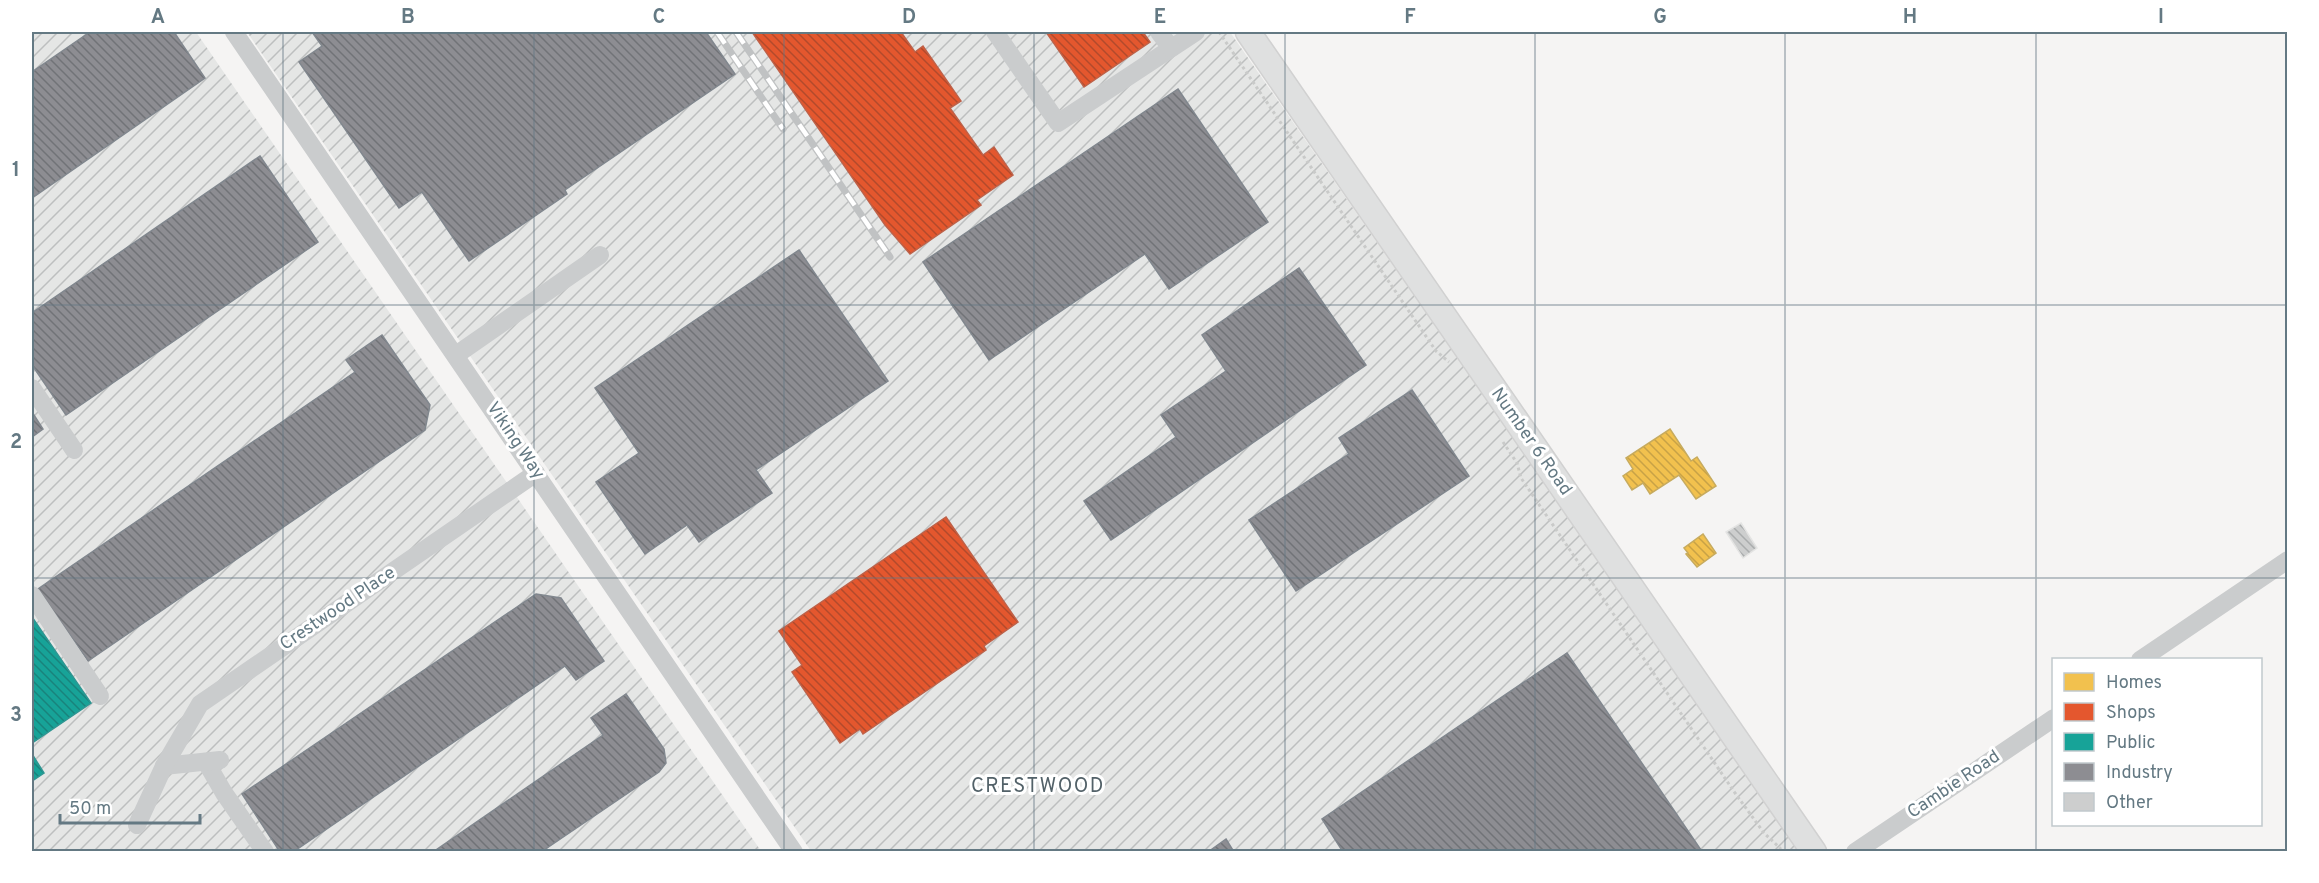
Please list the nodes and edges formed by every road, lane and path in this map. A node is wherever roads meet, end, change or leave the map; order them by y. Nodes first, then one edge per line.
1 (234, 32) edge
2 (995, 32) edge
3 (1160, 32) edge
4 (1196, 32) edge
5 (1219, 32) edge
6 (1248, 32) edge
7 (1171, 48) junction
8 (600, 255) dead end
9 (456, 355) junction
10 (1455, 371) dead end
11 (32, 387) edge
12 (1498, 435) dead end
13 (74, 450) dead end
14 (536, 473) junction
15 (2288, 560) edge
16 (32, 595) edge
17 (2143, 658) edge
18 (100, 696) dead end
19 (2052, 719) edge
20 (164, 766) junction
21 (136, 825) dead end
22 (265, 852) edge
23 (794, 852) edge
24 (1781, 852) edge
25 (1814, 852) edge
26 (1855, 852) edge

1 - 9 street, Viking Way
2 - 7 street
3 - 7 street
4 - 7 street
5 - 10 path
6 - 25 main road, Number 6 Road
8 - 9 street
9 - 14 street, Viking Way
11 - 13 street
12 - 24 path
14 - 20 street, Crestwood Place
14 - 23 street, Viking Way
15 - 17 street
16 - 18 street
19 - 26 street, Cambie Road
20 - 21 street, Crestwood Place
20 - 22 street

